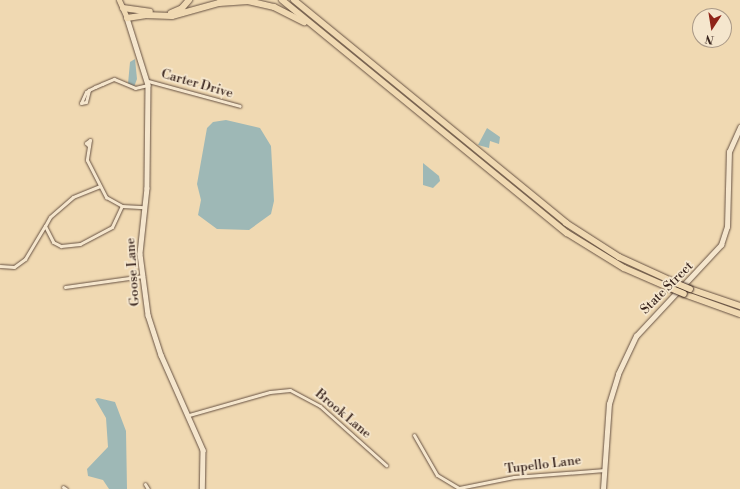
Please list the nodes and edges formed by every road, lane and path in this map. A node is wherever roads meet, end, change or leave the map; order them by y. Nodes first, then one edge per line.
1 (119, 0) edge
2 (189, 0) edge
3 (282, 0) edge
4 (294, 0) edge
5 (123, 8) junction
6 (127, 18) junction
7 (340, 47) junction
8 (148, 83) junction
9 (90, 90) dead end
10 (240, 106) dead end
11 (740, 127) edge
12 (89, 146) dead end
13 (100, 186) junction
14 (122, 206) junction
15 (144, 207) junction
16 (45, 226) junction
17 (0, 266) edge
18 (143, 276) junction
19 (65, 286) dead end
20 (740, 306) edge
21 (740, 314) edge
22 (189, 415) junction
23 (414, 435) dead end
24 (386, 465) dead end
25 (606, 470) junction
26 (144, 484) dead end
27 (148, 489) edge
28 (202, 489) edge
29 (603, 489) edge

1 - 5 main road, Goose Lane
2 - 5 highway
3 - 7 highway
4 - 20 highway, bridge
5 - 6 main road, Goose Lane
6 - 7 highway
6 - 8 street, Goose Lane
7 - 21 highway, bridge
8 - 9 street, Carter Drive
8 - 10 street, Carter Drive
8 - 15 street, Goose Lane
11 - 25 street, State Street
12 - 13 street
13 - 14 street
13 - 16 street
14 - 15 street
14 - 16 street
15 - 18 street, Goose Lane
16 - 17 street
18 - 19 street
18 - 22 street, Goose Lane
22 - 24 street, Brook Lane
22 - 28 street, Goose Lane
23 - 25 street, Tupello Lane
25 - 29 street, State Street
26 - 27 street

